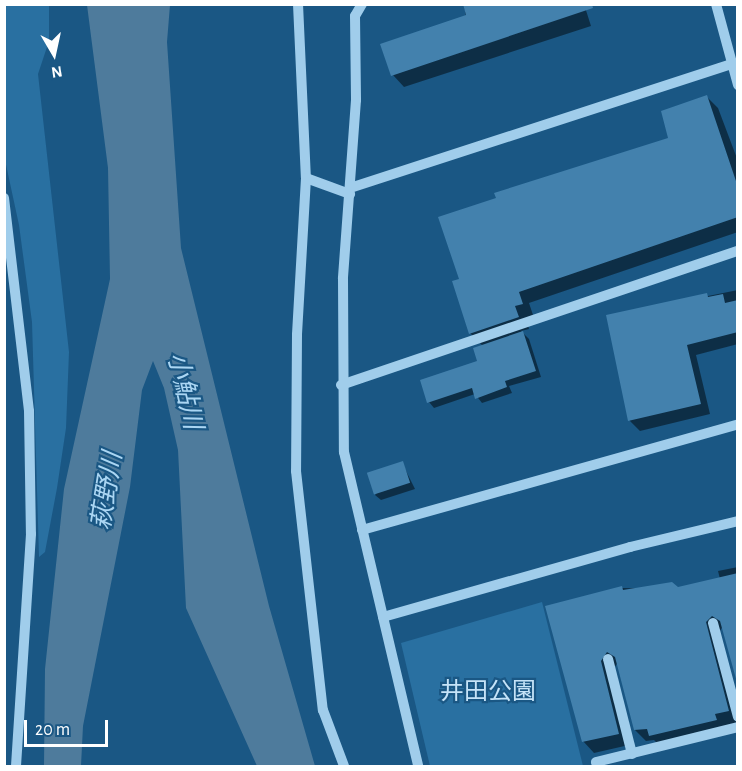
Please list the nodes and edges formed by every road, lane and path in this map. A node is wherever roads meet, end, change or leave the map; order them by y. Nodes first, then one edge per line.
1 (298, 4) edge
2 (362, 4) edge
3 (716, 4) edge
4 (732, 64) junction
5 (738, 85) edge
6 (306, 178) junction
7 (350, 191) junction
8 (4, 198) edge
9 (738, 251) edge
10 (341, 385) junction
11 (738, 424) edge
12 (738, 521) edge
13 (362, 530) junction
14 (383, 617) junction
15 (713, 623) dead end
16 (608, 659) dead end
17 (738, 717) edge
18 (738, 727) edge
19 (632, 754) junction
20 (16, 766) edge
21 (344, 766) edge
22 (418, 766) edge
23 (598, 766) edge

1 - 6 street
2 - 7 street
3 - 4 street
4 - 5 street
4 - 7 street
6 - 7 street
6 - 21 street
7 - 10 street
8 - 20 street
9 - 10 street
10 - 13 street
11 - 13 street
12 - 14 street
13 - 14 street
14 - 22 street
15 - 17 street
16 - 19 street
18 - 19 street
19 - 23 street

